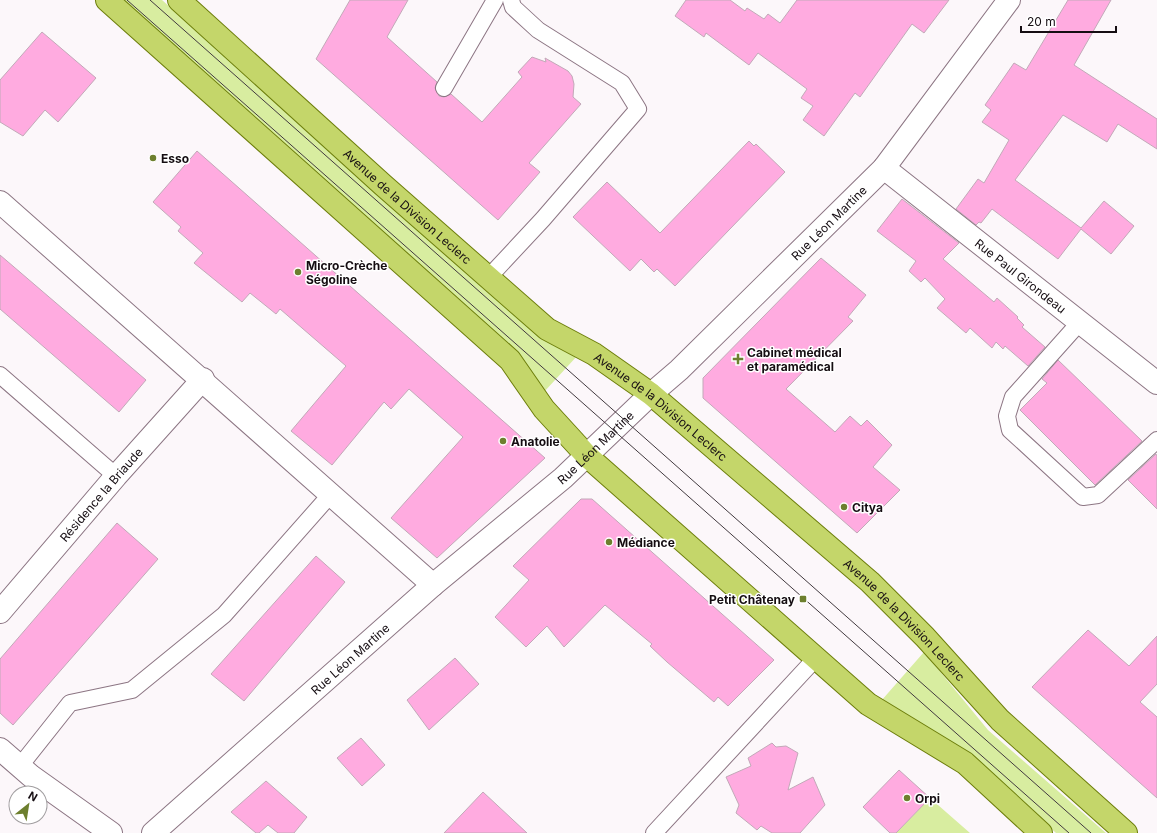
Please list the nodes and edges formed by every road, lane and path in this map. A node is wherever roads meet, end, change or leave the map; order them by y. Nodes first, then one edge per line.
1 (107, 0) edge
2 (179, 0) edge
3 (495, 0) edge
4 (511, 0) edge
5 (1009, 0) edge
6 (444, 88) dead end
7 (884, 168) junction
8 (0, 202) edge
9 (488, 278) junction
10 (1080, 322) junction
11 (0, 375) edge
12 (203, 380) junction
13 (1157, 383) edge
14 (651, 394) junction
15 (1157, 440) edge
16 (587, 456) junction
17 (116, 476) junction
18 (331, 494) junction
19 (433, 585) junction
20 (0, 612) edge
21 (816, 658) junction
22 (0, 749) edge
23 (20, 766) junction
24 (1036, 831) edge
25 (111, 833) edge
26 (153, 833) edge
27 (654, 833) edge
28 (1126, 833) edge

1 - 16 main road
2 - 9 main road, Avenue de la Division Leclerc
3 - 6 lane
4 - 9 lane
5 - 7 street, Rue Léon Martine
7 - 10 street, Rue Paul Girondeau
7 - 14 street, Rue Léon Martine
8 - 12 street
9 - 14 main road, Avenue de la Division Leclerc
10 - 13 street, Rue Paul Girondeau
10 - 15 lane
11 - 17 lane
12 - 17 street, Résidence la Briaude
12 - 18 street
14 - 16 street, Rue Léon Martine
14 - 28 main road, Avenue de la Division Leclerc
16 - 19 street, Rue Léon Martine
16 - 21 main road
17 - 20 street, Résidence la Briaude
18 - 19 street
18 - 23 lane
19 - 26 street, Rue Léon Martine
21 - 24 main road
21 - 27 lane
22 - 23 street
23 - 25 street

